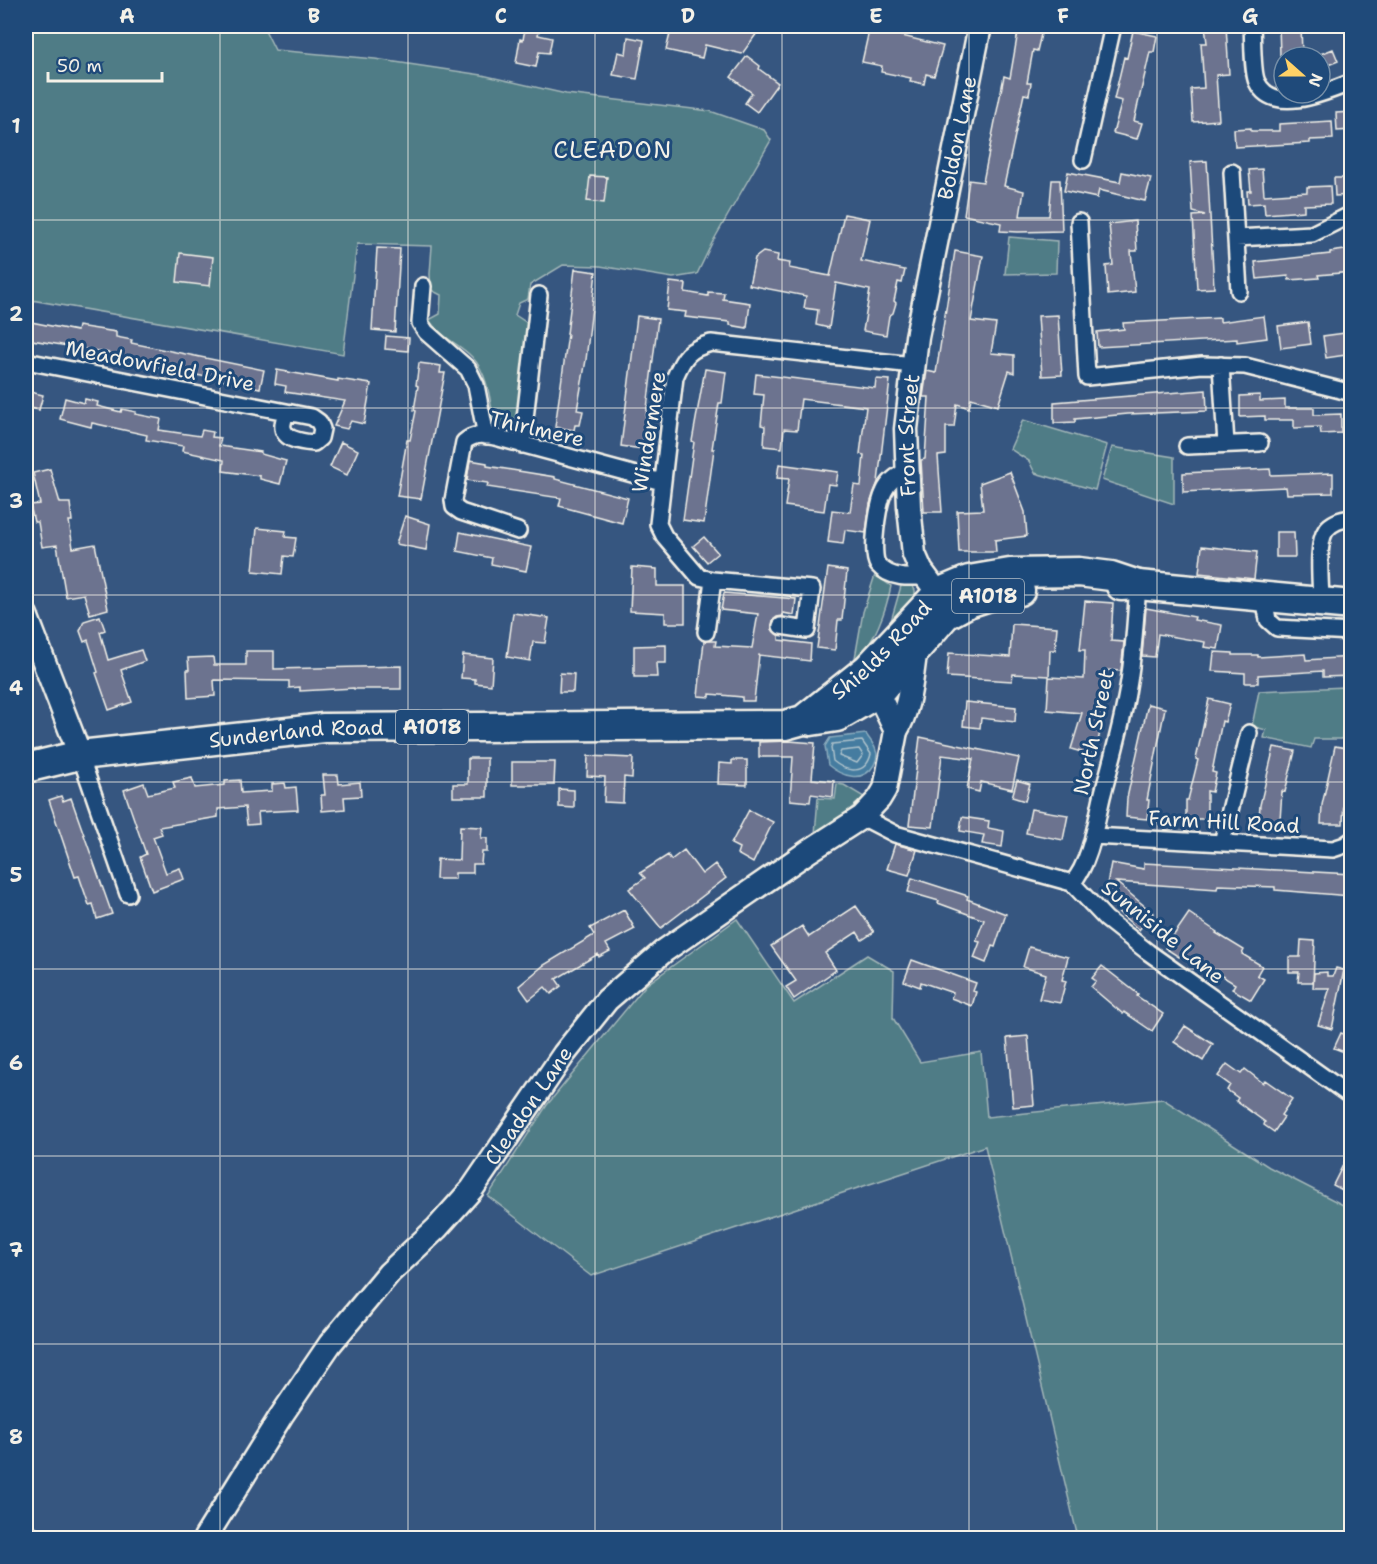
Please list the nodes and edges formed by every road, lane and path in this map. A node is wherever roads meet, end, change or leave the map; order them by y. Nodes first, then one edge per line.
1 (980, 26) edge
2 (1113, 26) edge
3 (1252, 26) edge
4 (1352, 82) edge
5 (1083, 160) dead end
6 (1233, 172) dead end
7 (1352, 214) edge
8 (1079, 222) dead end
9 (1236, 238) junction
10 (933, 250) joint
11 (1239, 291) dead end
12 (426, 296) dead end
13 (533, 304) dead end
14 (26, 362) edge
15 (1221, 365) junction
16 (913, 366) junction
17 (1352, 393) edge
18 (286, 412) dead end
19 (486, 436) junction
20 (1260, 443) dead end
21 (1226, 444) junction
22 (522, 445) junction
23 (1187, 446) dead end
24 (908, 471) junction
25 (662, 482) junction
26 (1352, 518) edge
27 (518, 531) dead end
28 (713, 580) junction
29 (1138, 585) junction
30 (936, 595) junction
31 (1263, 597) junction
32 (1321, 602) junction
33 (1352, 605) edge
34 (26, 620) edge
35 (781, 626) dead end
36 (705, 632) dead end
37 (1352, 632) edge
38 (916, 649) junction
39 (872, 681) junction
40 (794, 723) joint
41 (896, 731) junction
42 (1249, 733) dead end
43 (80, 755) junction
44 (26, 768) edge
45 (862, 817) junction
46 (1093, 836) junction
47 (1352, 840) edge
48 (1222, 843) junction
49 (1072, 883) junction
50 (128, 894) dead end
51 (1352, 1097) edge
52 (206, 1539) edge

1 - 10 street, Boldon Lane
2 - 5 street
3 - 4 street
6 - 9 street
7 - 9 street
8 - 15 street
9 - 11 street
10 - 16 street, Front Street
12 - 19 street
13 - 22 street
14 - 18 street, Meadowfield Drive
15 - 17 street
15 - 21 street
16 - 24 street, Front Street
16 - 25 street, Windermere
19 - 22 street, Thirlmere
19 - 27 street, Thirlmere
20 - 21 street
21 - 23 street
22 - 25 street, Thirlmere
24 - 30 street, Front Street
24 - 30 street
25 - 28 street, Windermere
26 - 32 street
28 - 35 street
28 - 36 street
29 - 30 highway, Shields Road / A1018
29 - 31 highway, Shields Road / A1018
29 - 46 street, North Street
30 - 38 highway, Shields Road / A1018
30 - 39 highway, Shields Road / A1018
31 - 32 highway, Shields Road / A1018
31 - 37 street
32 - 33 highway, Shields Road / A1018
34 - 43 street
38 - 39 highway, Shields Road / A1018
38 - 41 street, Cleadon Lane
39 - 40 highway, Shields Road / A1018
39 - 41 street
40 - 43 highway, Sunderland Road / A1018
41 - 45 street, Cleadon Lane
42 - 48 street
43 - 44 highway, Sunderland Road / A1018
43 - 50 street
45 - 49 street, Sunniside Lane
45 - 52 street, Cleadon Lane
46 - 48 street, Farm Hill Road
46 - 49 street, North Street
47 - 48 street, Farm Hill Road
49 - 51 street, Sunniside Lane

